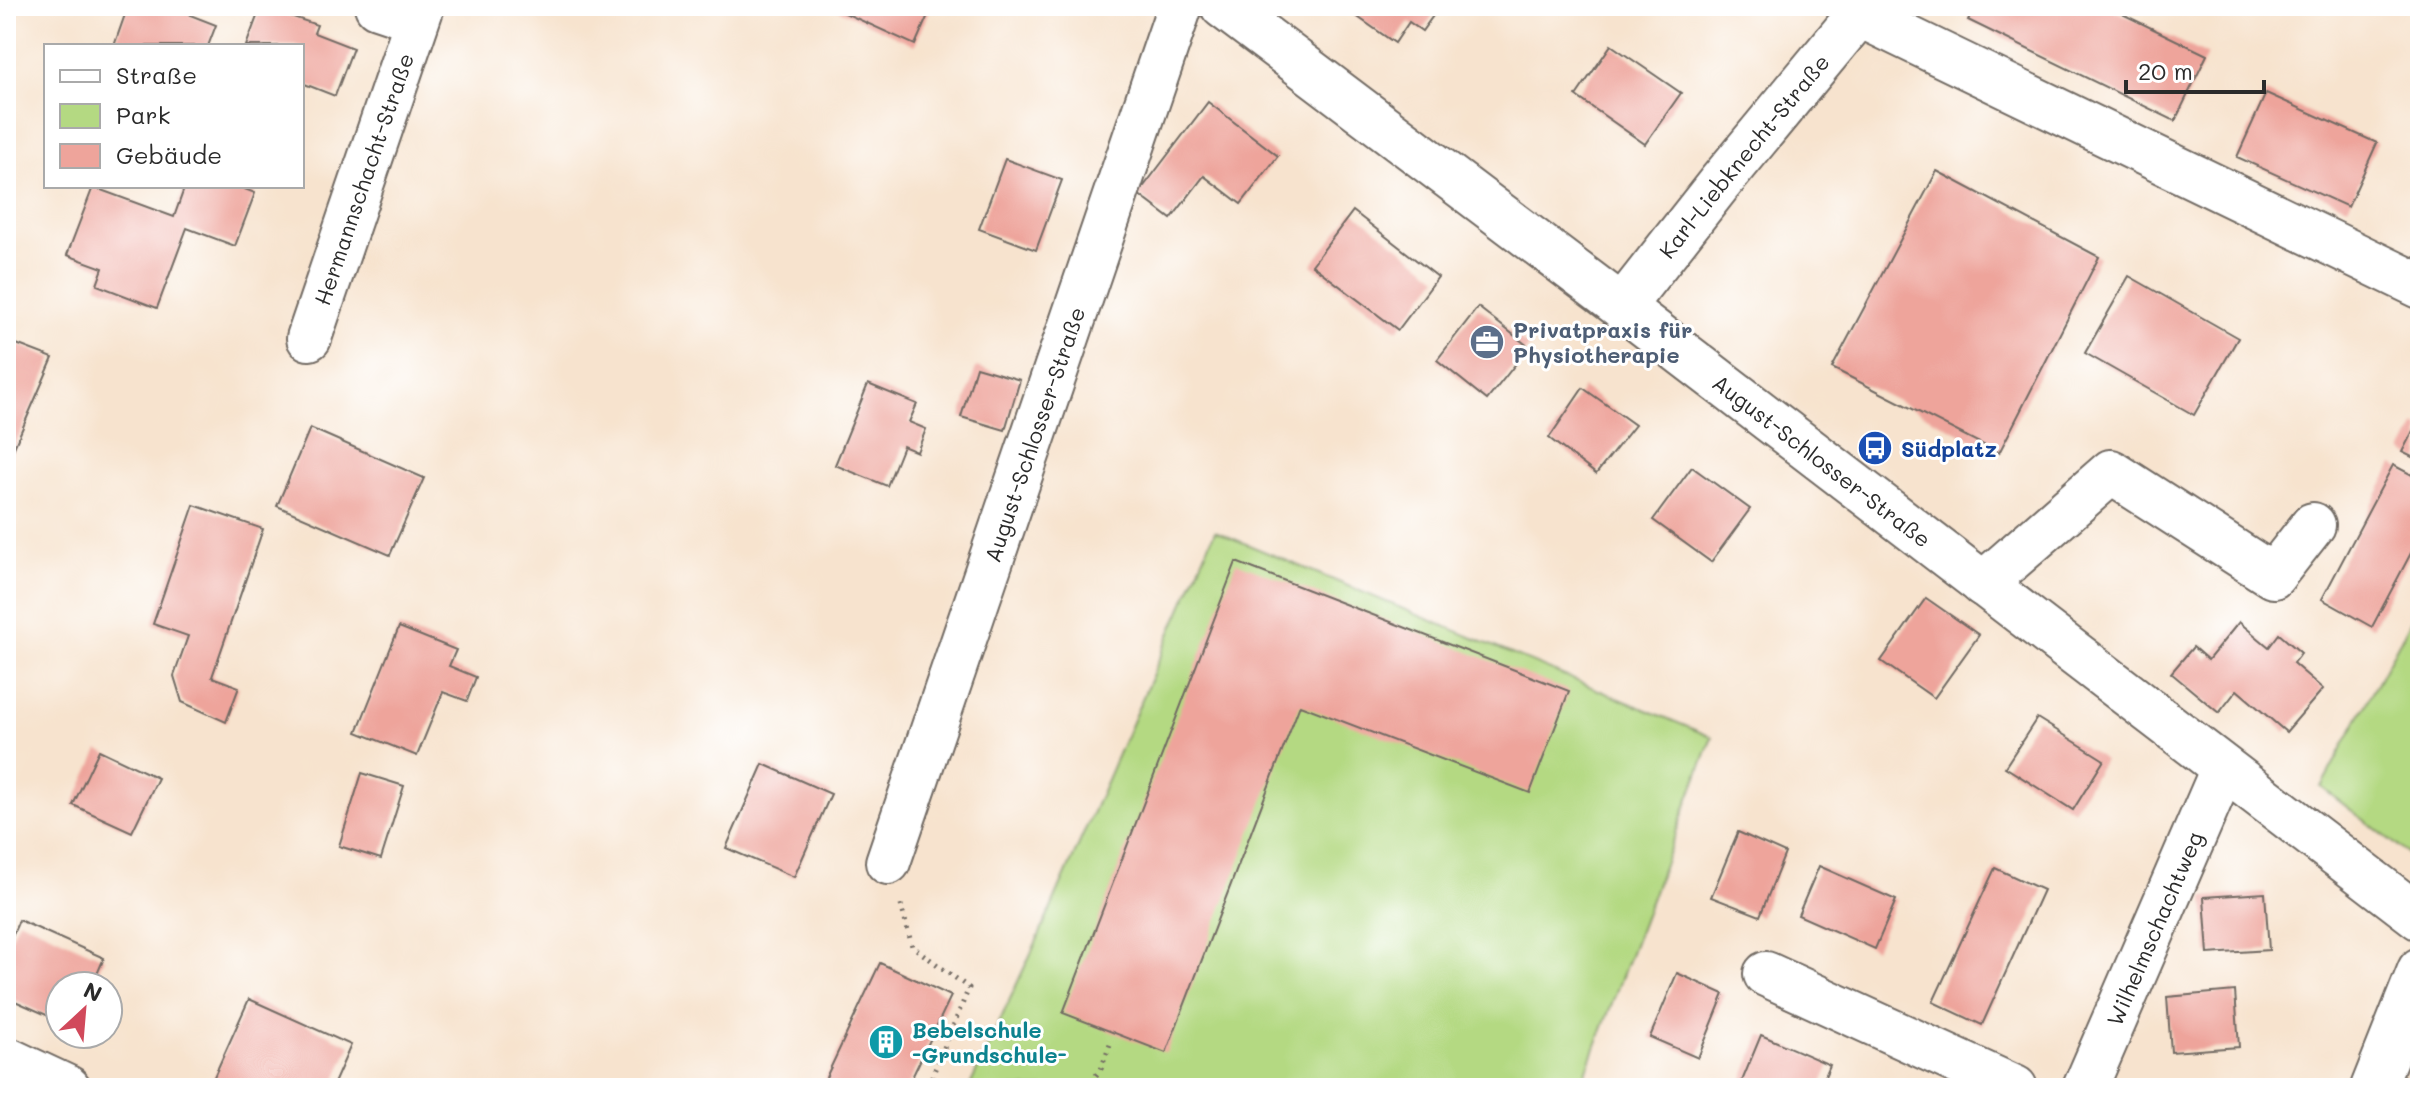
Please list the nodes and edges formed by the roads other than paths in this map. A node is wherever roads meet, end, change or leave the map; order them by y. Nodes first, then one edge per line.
1 (1180, 6) edge
2 (1223, 6) edge
3 (405, 10) edge
4 (1863, 10) edge
5 (2420, 286) edge
6 (1622, 307) junction
7 (309, 338) dead end
8 (2313, 525) dead end
9 (1983, 584) junction
10 (2223, 769) junction
11 (888, 862) road end
12 (2420, 918) edge
13 (2420, 970) edge
14 (1766, 974) dead end
15 (6, 1059) edge
16 (68, 1088) edge
17 (2015, 1088) edge
18 (2085, 1088) edge
19 (2373, 1088) edge

1 - 11 street, August-Schlosser-Straße
2 - 6 street, August-Schlosser-Straße
3 - 7 street, Hermannschacht-Straße
4 - 5 street
4 - 6 street, Karl-Liebknecht-Straße
6 - 9 street, August-Schlosser-Straße
8 - 9 street
9 - 10 street, August-Schlosser-Straße
10 - 12 street, August-Schlosser-Straße
10 - 18 street, Wilhelmschachtweg
13 - 19 street
14 - 17 street
15 - 16 street

